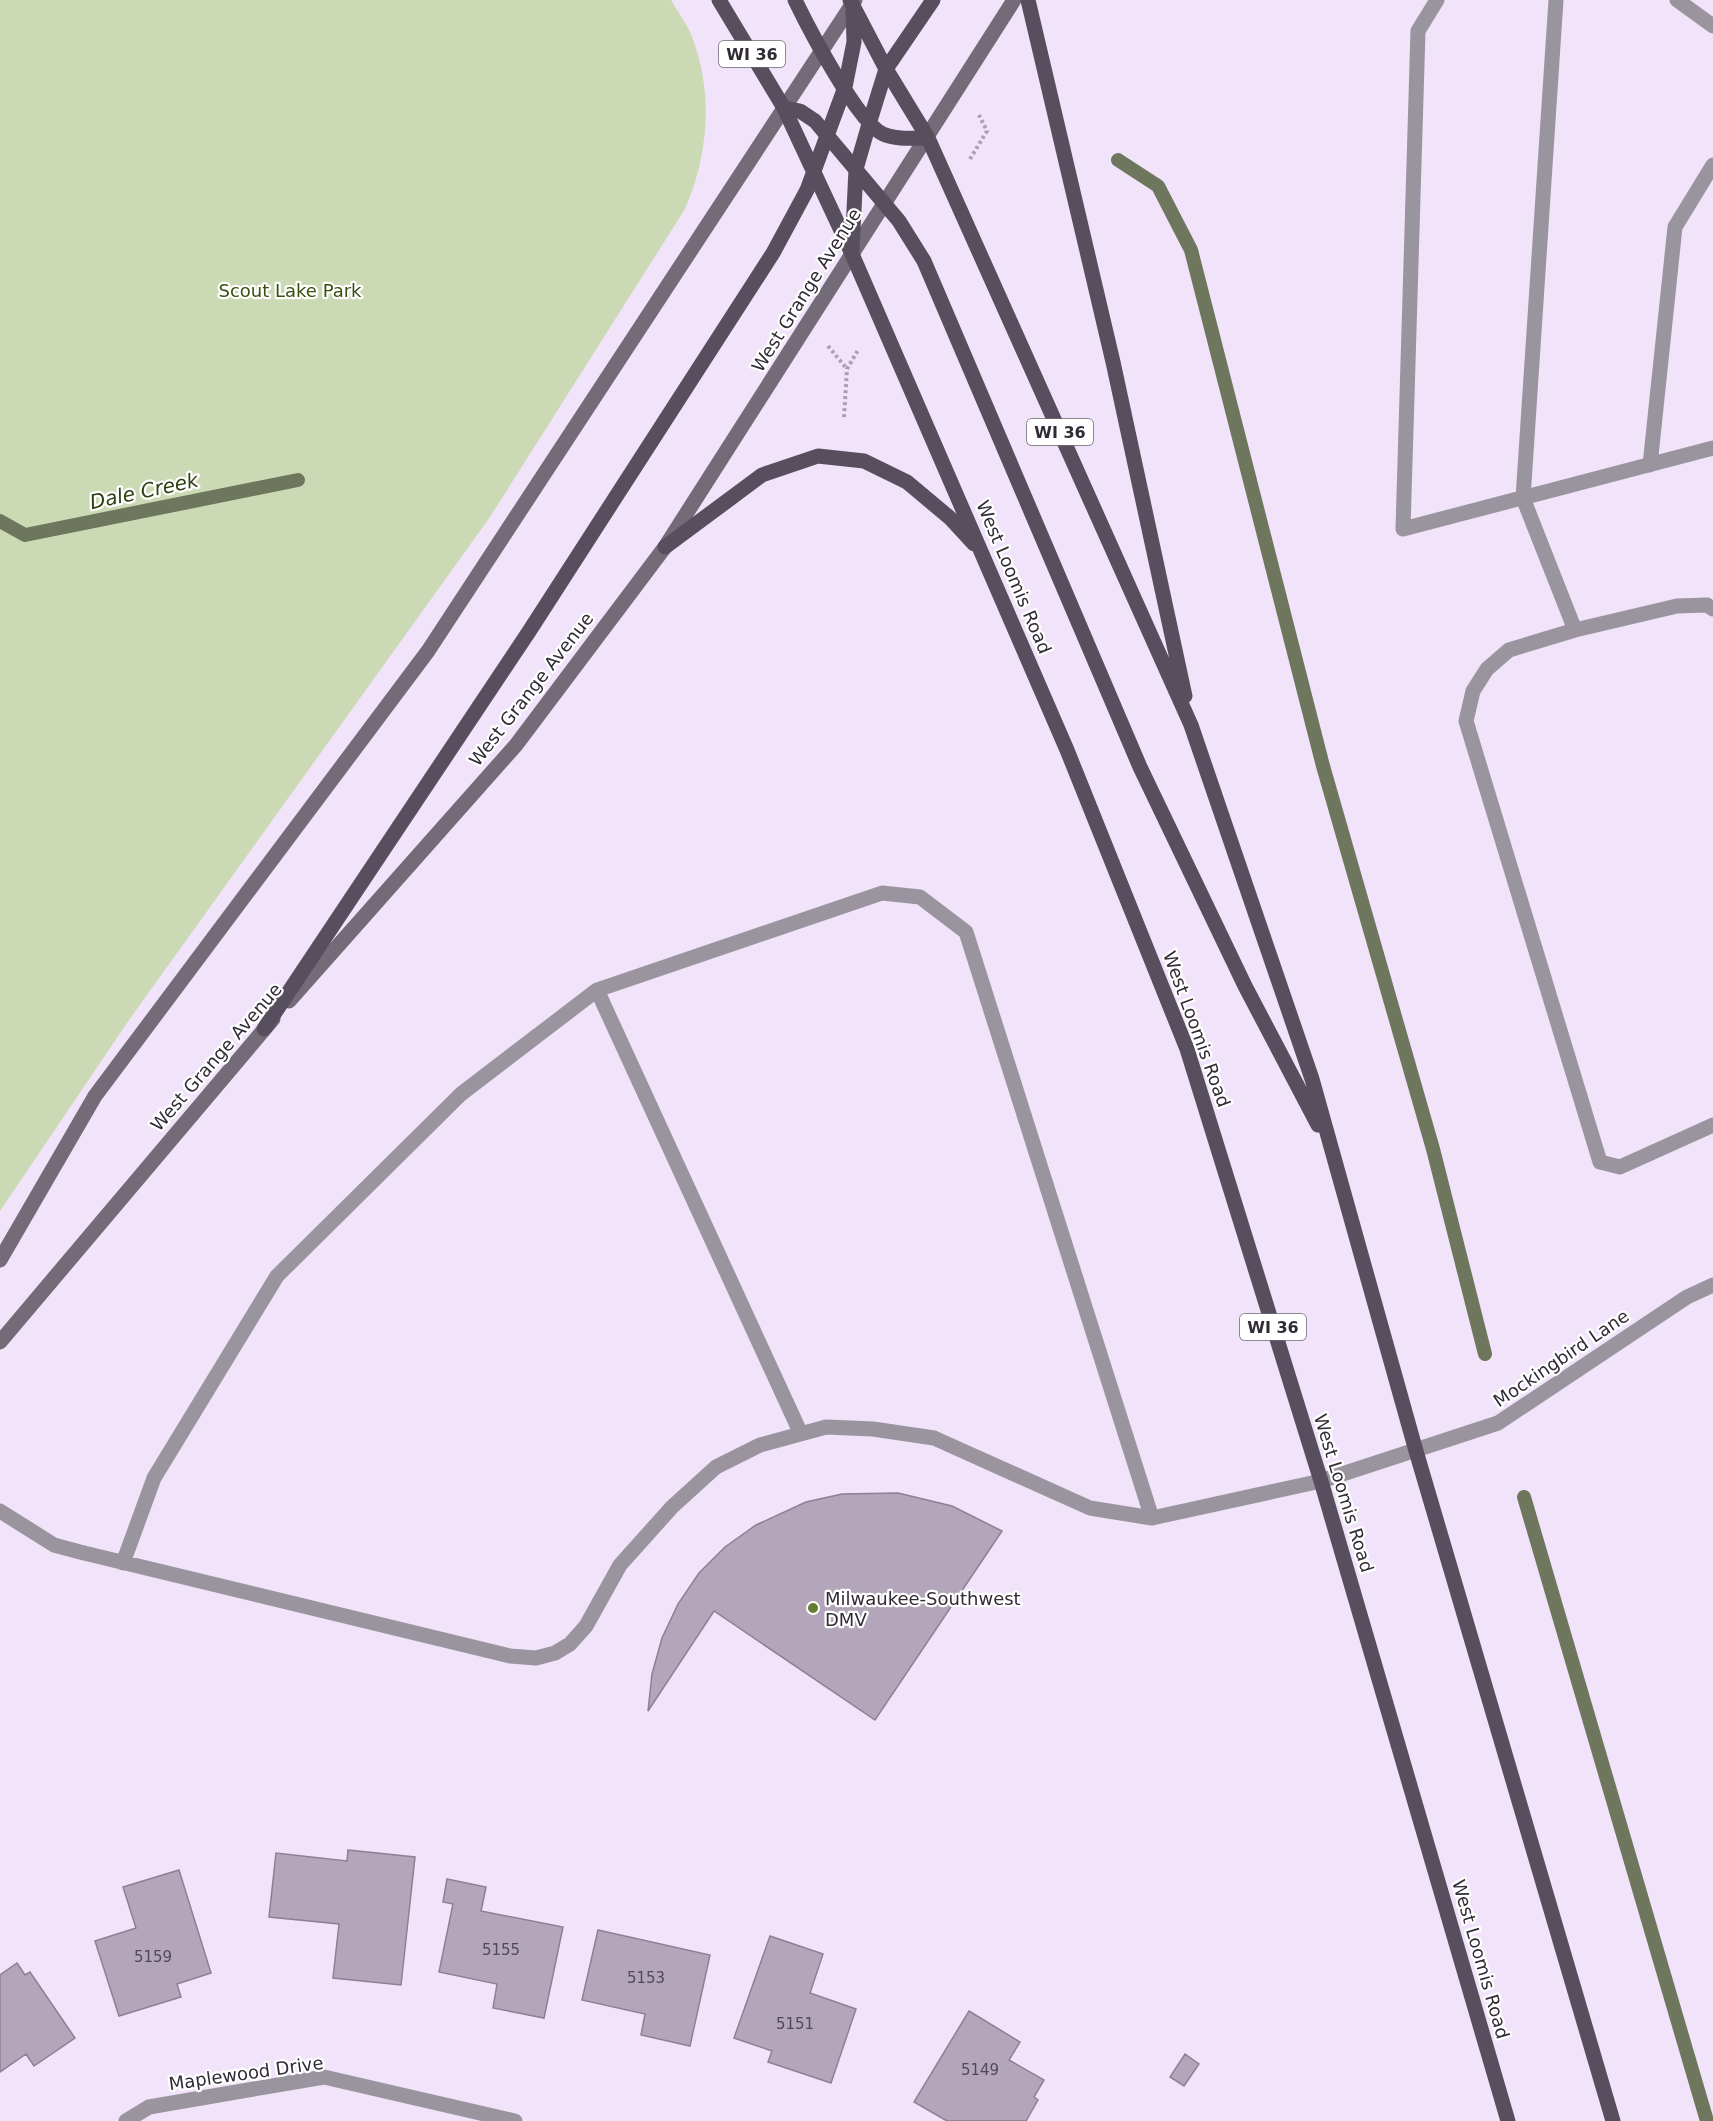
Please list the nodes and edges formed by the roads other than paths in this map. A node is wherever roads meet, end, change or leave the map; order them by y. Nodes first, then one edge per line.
1 (719, 0) edge
2 (795, 0) edge
3 (933, 0) edge
4 (1014, 0) edge
5 (1028, 0) edge
6 (1437, 0) edge
7 (1556, 0) edge
8 (1677, 0) edge
9 (853, 1) edge
10 (1713, 26) edge
11 (821, 52) junction
12 (886, 69) junction
13 (845, 87) junction
14 (784, 108) junction
15 (869, 124) junction
16 (826, 134) junction
17 (928, 138) junction
18 (1713, 165) edge
19 (856, 169) junction
20 (813, 170) junction
21 (884, 202) junction
22 (852, 254) junction
23 (1713, 448) edge
24 (1650, 465) junction
25 (1524, 498) junction
26 (664, 547) junction
27 (982, 553) junction
28 (1713, 609) edge
29 (1575, 630) junction
30 (1191, 725) junction
31 (597, 990) junction
32 (264, 1029) junction
33 (1713, 1125) edge
34 (1332, 1151) junction
35 (0, 1260) edge
36 (1713, 1285) edge
37 (0, 1341) edge
38 (801, 1434) junction
39 (1416, 1451) junction
40 (1321, 1481) junction
41 (0, 1511) edge
42 (1152, 1518) junction
43 (123, 1563) junction
44 (126, 2121) edge
45 (515, 2121) edge
46 (1508, 2121) edge
47 (1613, 2121) edge

1 - 14 main road, West Loomis Road / WI 36
2 - 11 main road
3 - 12 main road
4 - 17 street, West Grange Avenue
5 - 30 main road
6 - 25 street
7 - 25 street
8 - 10 street
9 - 11 street
9 - 12 main road, WI 36
9 - 13 main road
11 - 13 main road
11 - 14 street
12 - 15 main road
12 - 17 main road, WI 36
13 - 15 main road
13 - 16 main road
14 - 16 main road
14 - 20 main road, West Loomis Road / WI 36
14 - 35 street
15 - 17 main road
15 - 19 main road
16 - 19 main road
16 - 20 main road
17 - 21 street, West Grange Avenue
17 - 30 main road, WI 36
18 - 24 street
19 - 21 main road
19 - 22 main road
20 - 22 main road, West Loomis Road / WI 36
20 - 32 main road
21 - 22 street, West Grange Avenue
21 - 34 main road
22 - 26 street, West Grange Avenue
22 - 27 main road, West Loomis Road / WI 36
23 - 24 street
24 - 25 street
25 - 29 street
26 - 27 main road
26 - 32 street, West Grange Avenue
27 - 40 main road, West Loomis Road / WI 36
28 - 29 street
29 - 33 street
30 - 34 main road, WI 36
31 - 38 street
31 - 42 street
31 - 43 street
32 - 37 street, West Grange Avenue
34 - 39 main road, WI 36
36 - 39 street, Mockingbird Lane
38 - 42 street
38 - 43 street
39 - 40 street, Mockingbird Lane
39 - 47 main road, WI 36
40 - 42 street, Mockingbird Lane
40 - 46 main road, West Loomis Road / WI 36
41 - 43 street
44 - 45 street, Maplewood Drive

